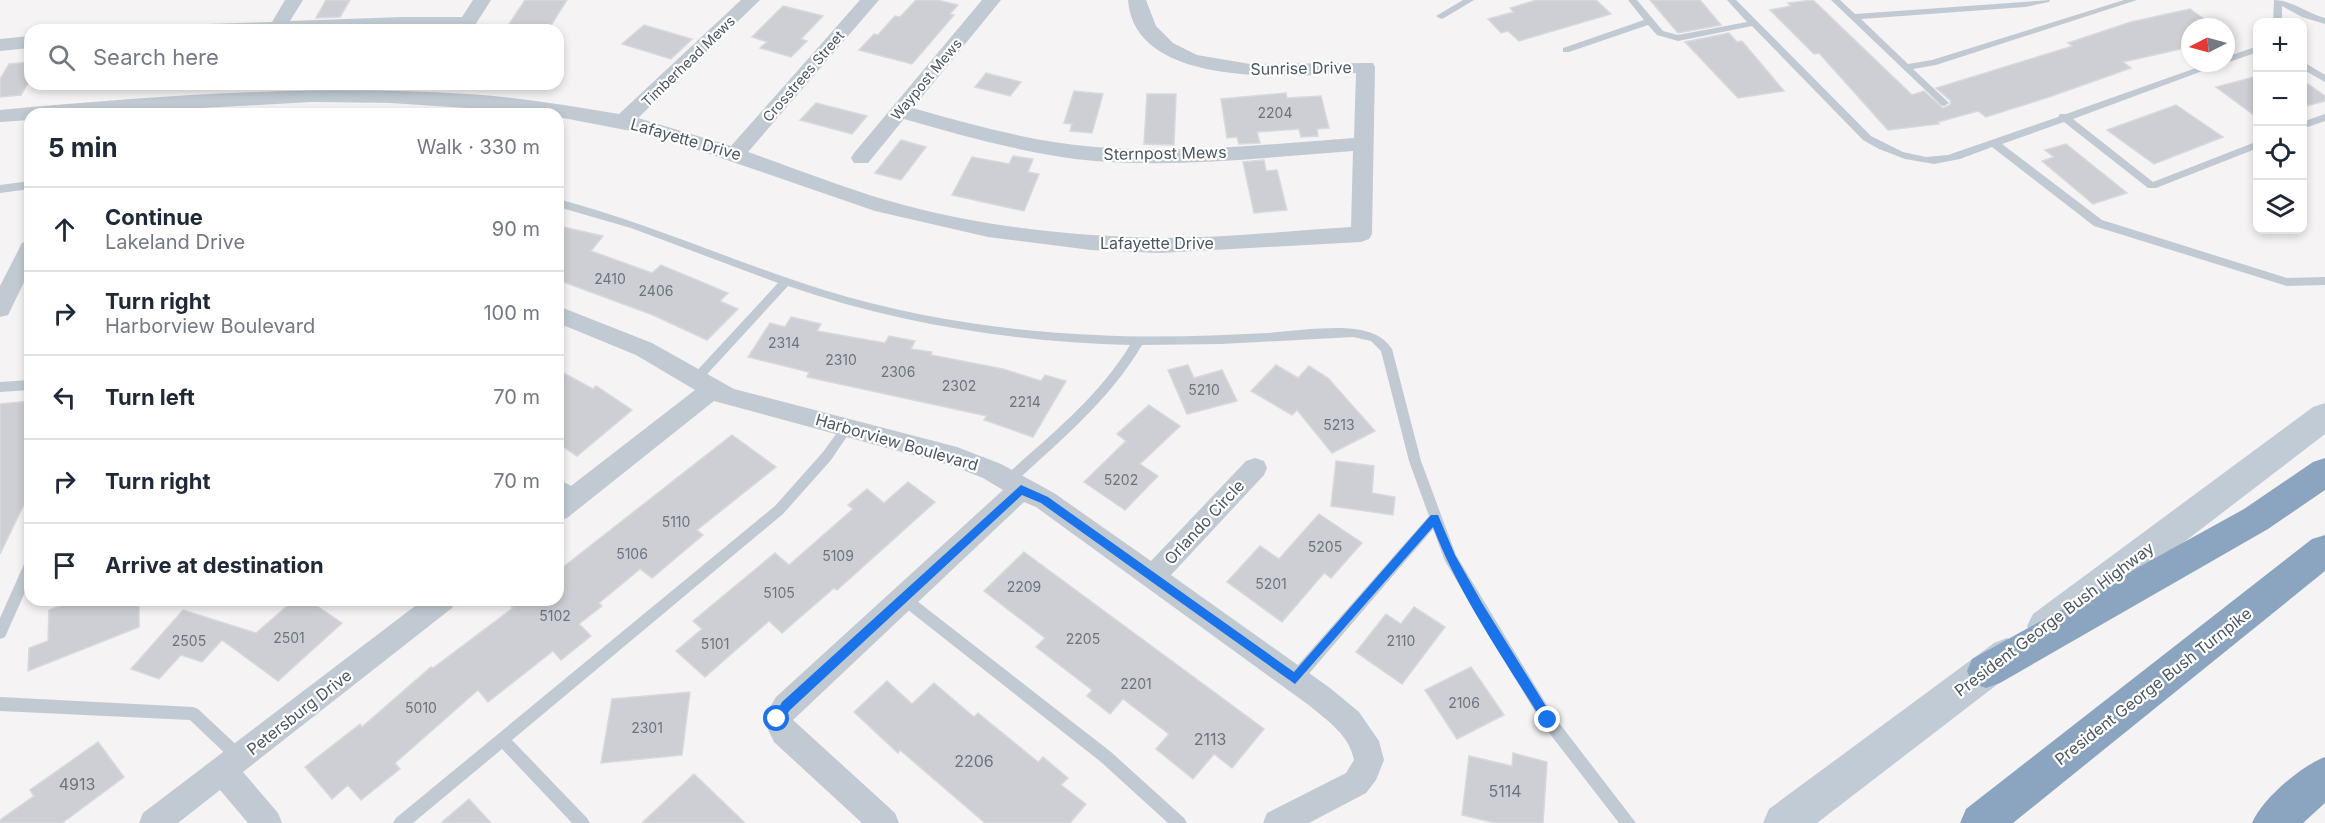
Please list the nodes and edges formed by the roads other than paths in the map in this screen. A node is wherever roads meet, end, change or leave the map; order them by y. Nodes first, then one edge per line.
1 (294, 0) edge
2 (482, 0) edge
3 (751, 0) edge
4 (870, 0) edge
5 (992, 0) edge
6 (1137, 0) edge
7 (1470, 0) edge
8 (1632, 0) edge
9 (1731, 0) edge
10 (1835, 0) edge
11 (2046, 0) edge
12 (2133, 0) edge
13 (2278, 0) edge
14 (1441, 16) dead end
15 (1852, 17) junction
16 (2277, 18) edge
17 (1650, 21) junction
18 (2325, 21) edge
19 (1754, 23) junction
20 (279, 24) edge
21 (466, 24) edge
22 (2307, 24) edge
23 (24, 43) edge
24 (0, 45) edge
25 (1566, 50) dead end
26 (2253, 51) edge
27 (2235, 57) edge
28 (1905, 67) junction
29 (2307, 67) edge
30 (2193, 72) edge
31 (2325, 79) edge
32 (424, 91) edge
33 (238, 92) edge
34 (1944, 103) dead end
35 (123, 108) edge
36 (528, 108) edge
37 (899, 111) junction
38 (564, 113) edge
39 (24, 115) edge
40 (0, 116) edge
41 (2063, 116) junction
42 (2325, 117) edge
43 (624, 122) junction
44 (2307, 124) edge
45 (1994, 143) junction
46 (1364, 144) junction
47 (2253, 146) edge
48 (736, 153) junction
49 (861, 158) dead end
50 (24, 186) edge
51 (0, 189) edge
52 (564, 205) edge
53 (1361, 234) joint
54 (24, 262) edge
55 (2325, 280) edge
56 (785, 282) junction
57 (9, 296) edge
58 (564, 316) edge
59 (1139, 341) junction
60 (24, 385) edge
61 (703, 385) junction
62 (0, 387) edge
63 (2325, 416) edge
64 (848, 426) junction
65 (1255, 468) dead end
66 (2325, 472) edge
67 (1015, 485) junction
68 (568, 489) edge
69 (1434, 518) junction
70 (2325, 550) edge
71 (1153, 577) junction
72 (24, 579) edge
73 (903, 598) junction
74 (427, 606) edge
75 (0, 633) edge
76 (1986, 671) junction
77 (1295, 679) junction
78 (0, 704) edge
79 (503, 740) junction
80 (232, 765) junction
81 (2325, 776) edge
82 (154, 823) edge
83 (267, 823) edge
84 (401, 823) edge
85 (582, 823) edge
86 (884, 823) edge
87 (1179, 823) edge
88 (1278, 823) edge
89 (1628, 823) edge
90 (1784, 823) edge
91 (1981, 823) edge
92 (2273, 823) edge

1 - 20 street
2 - 21 street
3 - 43 street, Timberhead Mews
4 - 48 street, Crosstrees Street
5 - 37 street, Waypost Mews
6 - 46 street, Sunrise Drive
7 - 14 lane
8 - 17 lane
9 - 19 lane
10 - 15 lane
11 - 15 lane
12 - 28 lane
13 - 16 lane
13 - 18 lane
15 - 28 lane
17 - 19 lane
17 - 25 lane
18 - 22 lane
19 - 45 lane
23 - 24 street
26 - 27 lane
28 - 34 lane
29 - 31 lane
30 - 41 lane
32 - 33 street, Lafayette Drive
32 - 36 street, Lafayette Drive
33 - 35 street, Lafayette Drive
37 - 46 street, Sternpost Mews
37 - 49 street, Waypost Mews
38 - 43 street, Lafayette Drive
39 - 40 street, Lafayette Drive
41 - 45 lane
41 - 47 lane
42 - 44 lane
43 - 48 street, Lafayette Drive
45 - 55 lane
46 - 53 street, Sunrise Drive
48 - 53 street, Lafayette Drive
50 - 51 lane
52 - 56 lane
54 - 57 street
56 - 59 lane
56 - 61 lane
58 - 61 street, Harborview Boulevard
59 - 67 lane
59 - 69 lane
60 - 62 lane
61 - 64 street, Harborview Boulevard
61 - 68 street
63 - 76 street, President George Bush Highway
64 - 67 street, Harborview Boulevard
64 - 79 lane
65 - 71 street, Orlando Circle
66 - 76 highway
67 - 71 street, Harborview Boulevard
67 - 73 street
69 - 77 lane
69 - 89 lane
70 - 91 highway, President George Bush Turnpike
71 - 77 street, Harborview Boulevard
72 - 75 lane
73 - 86 street
73 - 87 lane
74 - 80 street, Petersburg Drive
76 - 90 street, President George Bush Highway
77 - 88 street, Harborview Boulevard
78 - 80 lane
79 - 84 lane
79 - 85 lane
80 - 82 street, Petersburg Drive
80 - 83 street
81 - 92 highway

